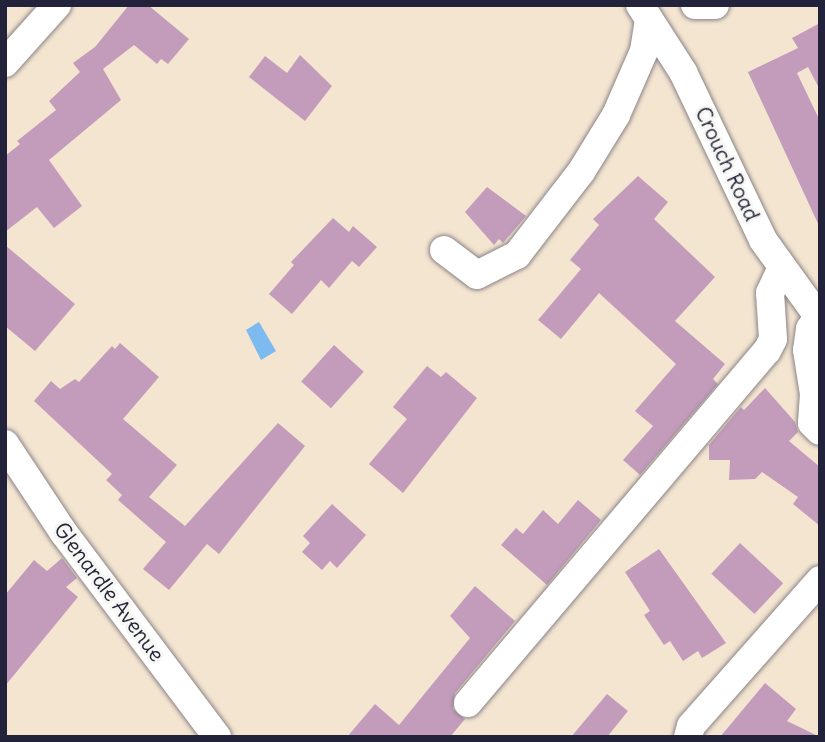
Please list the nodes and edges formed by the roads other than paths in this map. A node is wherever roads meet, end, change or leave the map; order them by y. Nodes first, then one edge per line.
1 (57, 5) edge
2 (695, 5) edge
3 (715, 5) edge
4 (644, 12) edge
5 (5, 63) edge
6 (444, 250) dead end
7 (781, 269) junction
8 (819, 318) edge
9 (820, 431) edge
10 (5, 444) edge
11 (820, 580) edge
12 (468, 703) dead end
13 (217, 737) edge
14 (688, 737) edge

1 - 5 street
2 - 3 street
4 - 6 street
4 - 7 street, Crouch Road
7 - 8 street, Crouch Road
7 - 12 street
8 - 9 street
10 - 13 street, Glenardle Avenue
11 - 14 street

